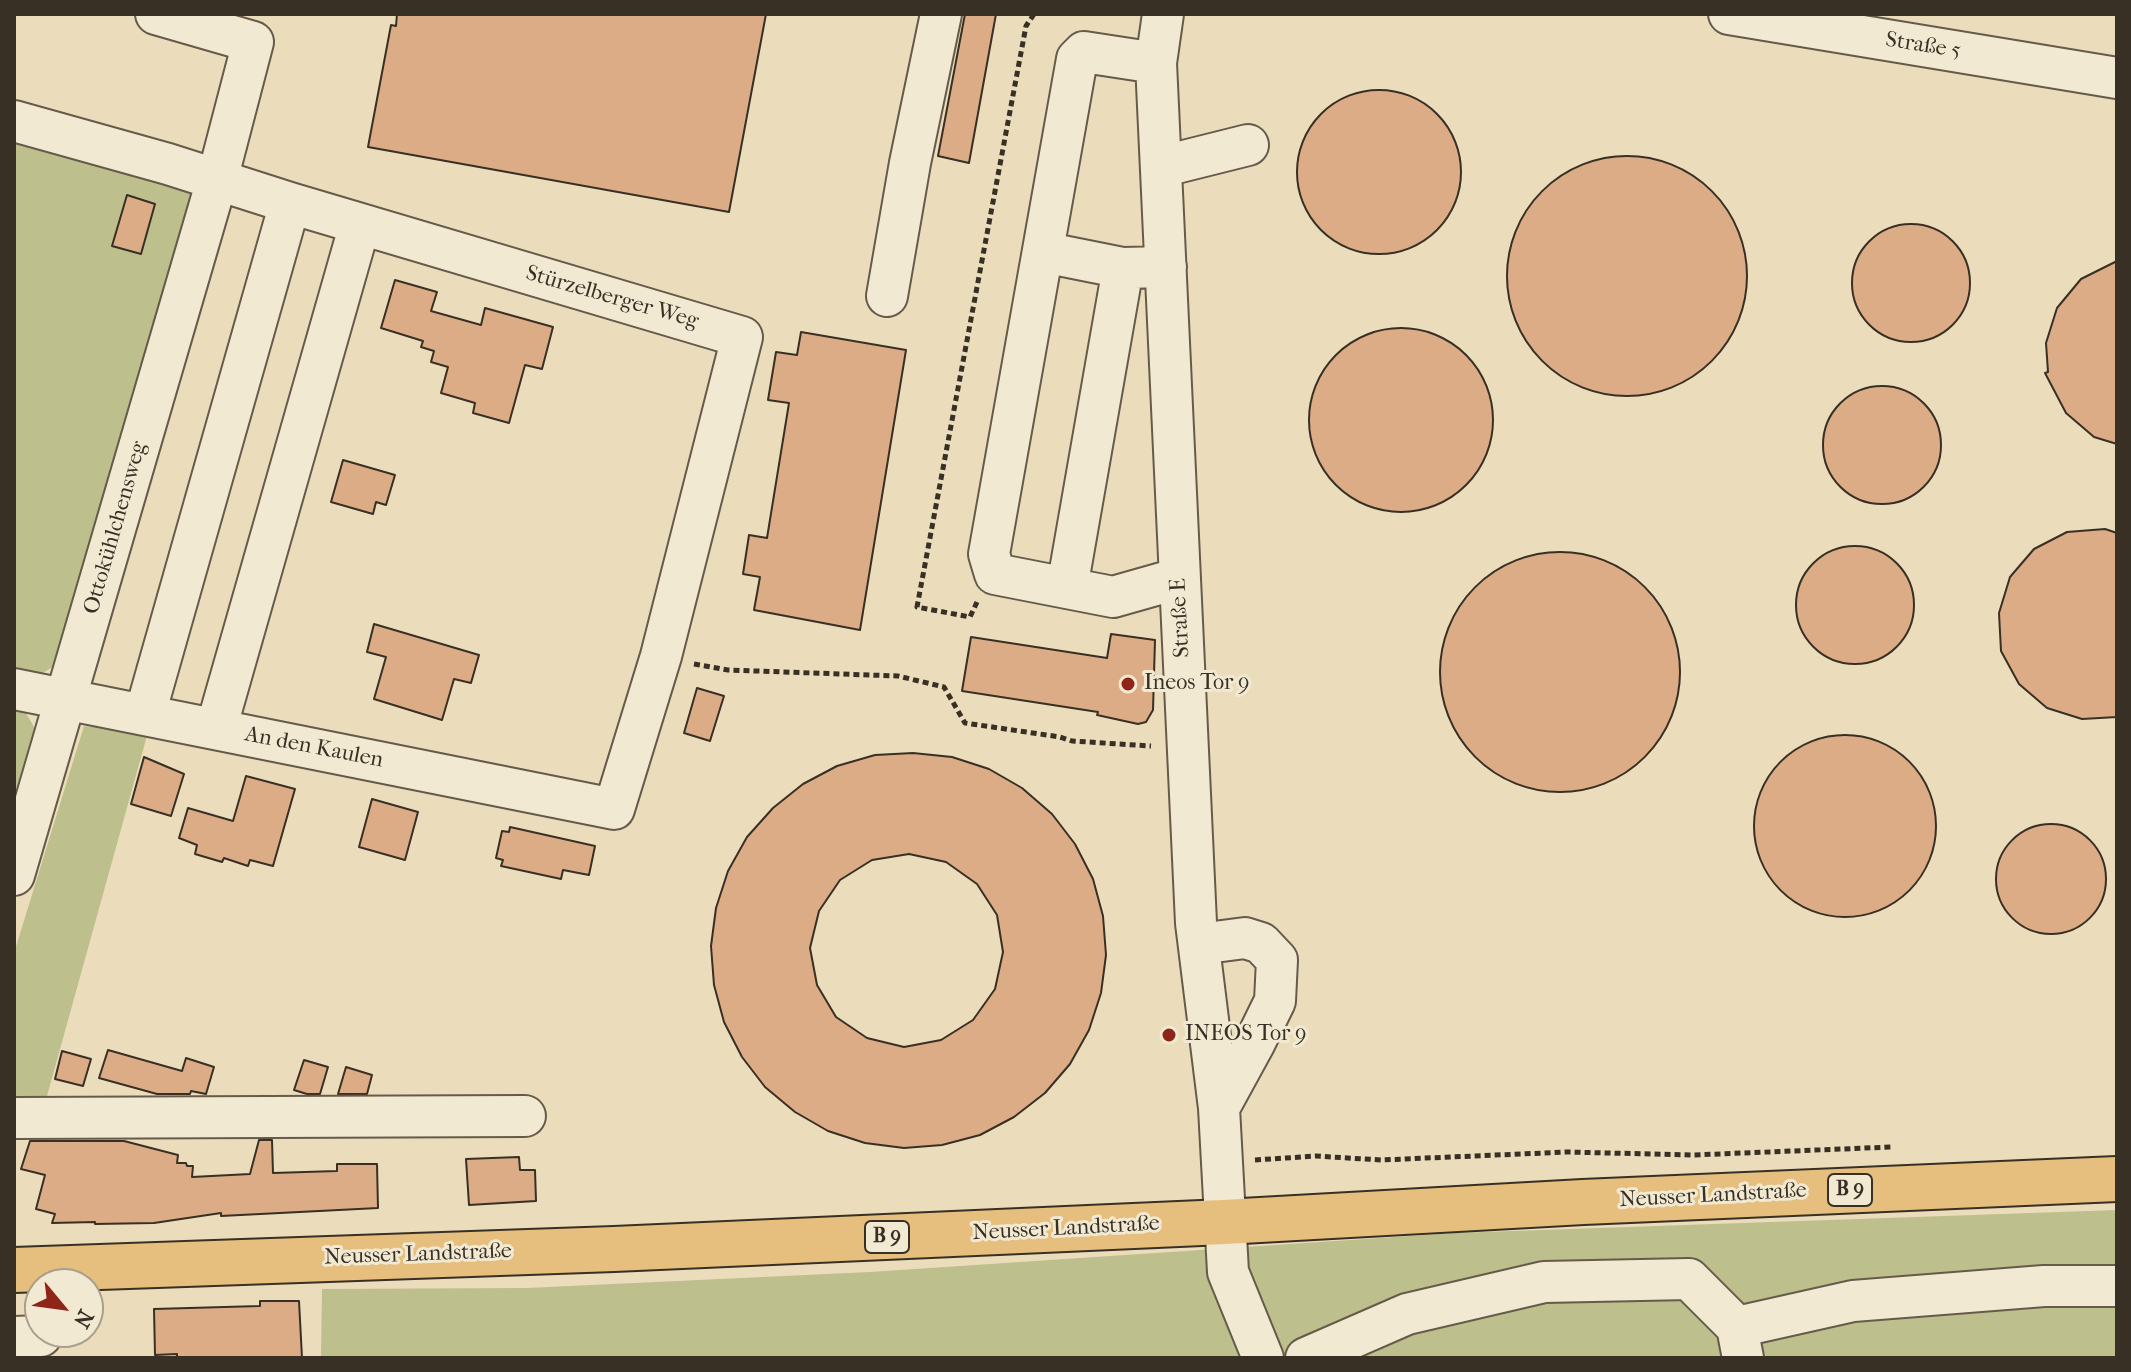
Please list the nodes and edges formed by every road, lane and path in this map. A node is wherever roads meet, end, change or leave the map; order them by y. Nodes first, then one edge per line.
1 (156, 14) edge
2 (941, 14) edge
3 (1034, 14) edge
4 (1163, 14) edge
5 (1729, 14) edge
6 (1843, 23) edge
7 (1156, 63) junction
8 (2117, 78) edge
9 (14, 121) edge
10 (1248, 145) dead end
11 (1161, 165) junction
12 (217, 180) junction
13 (290, 203) junction
14 (360, 224) junction
15 (1043, 252) junction
16 (1166, 267) junction
17 (1123, 268) junction
18 (887, 296) dead end
19 (992, 564) junction
20 (1180, 578) junction
21 (1067, 588) junction
22 (702, 666) dead end
23 (14, 689) edge
24 (66, 700) junction
25 (145, 714) junction
26 (216, 729) junction
27 (1188, 748) junction
28 (614, 809) joint
29 (14, 875) edge
30 (1199, 944) junction
31 (1219, 1108) junction
32 (525, 1116) dead end
33 (14, 1118) edge
34 (1897, 1147) dead end
35 (1221, 1162) junction
36 (2117, 1179) edge
37 (1224, 1222) junction
38 (14, 1270) edge
39 (2117, 1286) edge
40 (1740, 1343) edge
41 (1263, 1358) edge
42 (1306, 1358) edge

1 - 12 street, Ottokühlchensweg
2 - 18 street
3 - 19 path
4 - 7 street, Straße E
5 - 6 street, Straße 5
6 - 8 street, Straße 5
7 - 11 street, Straße E
7 - 15 street
9 - 12 street, Stürzelberger Weg
10 - 11 street
11 - 16 street, Straße E
12 - 13 street, Stürzelberger Weg
12 - 24 street, Ottokühlchensweg
13 - 14 street, Stürzelberger Weg
13 - 25 street
14 - 26 street
14 - 28 street, Stürzelberger Weg
15 - 17 street
15 - 19 street
16 - 17 street
16 - 20 street, Straße E
17 - 21 street
19 - 21 street
20 - 21 street
20 - 27 street, Straße E
22 - 27 path
23 - 24 street, An den Kaulen
24 - 25 street, An den Kaulen
24 - 29 street, Ottokühlchensweg
25 - 26 street, An den Kaulen
26 - 28 street, An den Kaulen
27 - 30 street, Straße E
30 - 31 street, Straße E
30 - 31 street
31 - 35 street, Straße E
32 - 33 street
34 - 35 path
35 - 37 street, Straße E
36 - 37 main road, Neusser Landstraße / B 9
37 - 38 main road, Neusser Landstraße / B 9
37 - 41 street, Straße E
39 - 40 street
40 - 42 street

